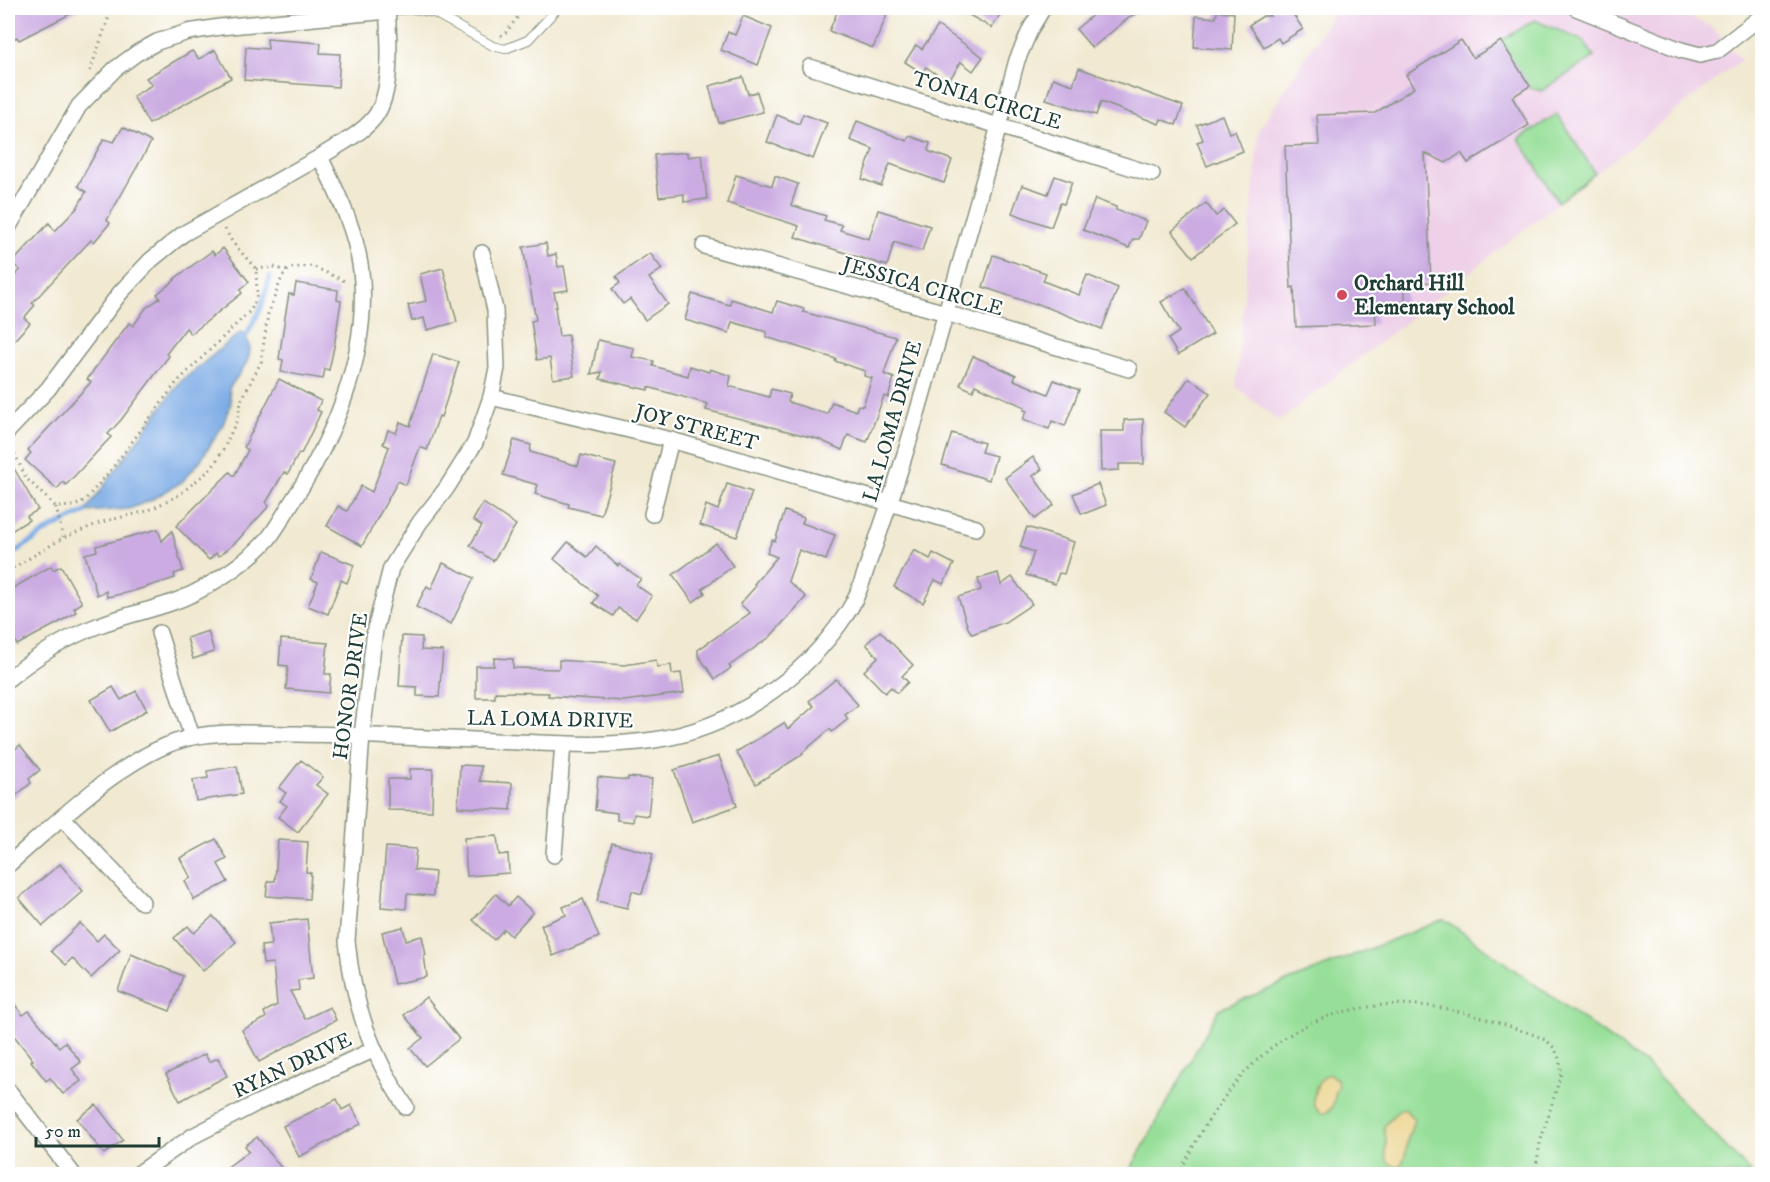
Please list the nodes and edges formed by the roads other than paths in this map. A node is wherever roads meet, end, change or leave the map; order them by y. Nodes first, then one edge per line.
1 (558, 8) edge
2 (1043, 8) edge
3 (1576, 8) edge
4 (388, 9) edge
5 (1762, 16) edge
6 (810, 68) dead end
7 (999, 126) junction
8 (320, 157) junction
9 (1152, 174) dead end
10 (8, 228) edge
11 (704, 246) dead end
12 (482, 253) dead end
13 (946, 313) junction
14 (1129, 369) dead end
15 (491, 397) junction
16 (8, 431) edge
17 (671, 440) junction
18 (890, 504) junction
19 (652, 513) dead end
20 (976, 528) dead end
21 (159, 633) dead end
22 (8, 679) edge
23 (362, 735) junction
24 (192, 737) junction
25 (563, 744) junction
26 (63, 817) junction
27 (554, 855) dead end
28 (8, 865) edge
29 (142, 902) dead end
30 (373, 1050) junction
31 (8, 1090) edge
32 (406, 1107) dead end
33 (74, 1174) edge
34 (138, 1174) edge

1 - 4 lane
2 - 7 street, LA LOMA DRIVE
3 - 5 street
4 - 8 street
4 - 10 street
6 - 7 street, TONIA CIRCLE
7 - 9 street, TONIA CIRCLE
7 - 13 street, LA LOMA DRIVE
8 - 16 street
8 - 22 street
11 - 13 street, JESSICA CIRCLE
12 - 15 street, HONOR DRIVE
13 - 14 street, JESSICA CIRCLE
13 - 18 street, LA LOMA DRIVE
15 - 17 street, JOY STREET
15 - 23 street, HONOR DRIVE
17 - 18 street, JOY STREET
17 - 19 street
18 - 20 street, JOY STREET
18 - 25 street, LA LOMA DRIVE
21 - 24 street
23 - 24 street, LA LOMA DRIVE
23 - 25 street, LA LOMA DRIVE
23 - 30 street, HONOR DRIVE
24 - 26 street, LA LOMA DRIVE
25 - 27 street
26 - 28 street, LA LOMA DRIVE
26 - 29 street
30 - 32 street, HONOR DRIVE
30 - 34 street, RYAN DRIVE
31 - 33 street

